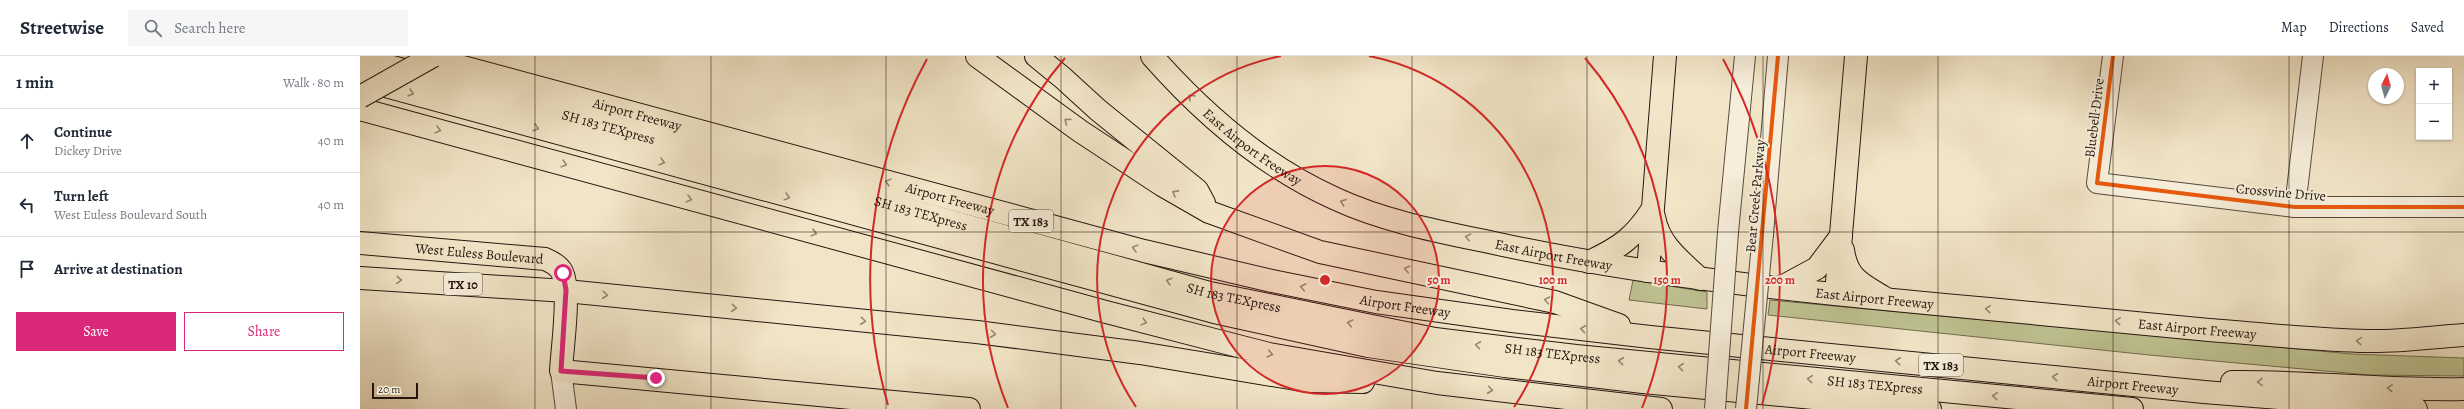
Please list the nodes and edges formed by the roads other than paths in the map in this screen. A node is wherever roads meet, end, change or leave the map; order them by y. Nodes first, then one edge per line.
1 (422, 56) edge
2 (433, 56) edge
3 (977, 56) edge
4 (1036, 56) edge
5 (1152, 56) edge
6 (1665, 56) edge
7 (1745, 56) edge
8 (1778, 56) edge
9 (1856, 56) edge
10 (2113, 56) edge
11 (2314, 56) edge
12 (360, 58) edge
13 (360, 79) edge
14 (360, 97) edge
15 (360, 109) edge
16 (2097, 184) joint
17 (2295, 207) junction
18 (2464, 207) edge
19 (1652, 210) junction
20 (1209, 212) junction
21 (1841, 236) junction
22 (360, 243) edge
23 (360, 248) edge
24 (1589, 262) junction
25 (1648, 271) junction
26 (360, 278) edge
27 (1700, 279) junction
28 (1780, 288) junction
29 (566, 290) junction
30 (1836, 294) junction
31 (1889, 300) junction
32 (2464, 335) edge
33 (1650, 337) junction
34 (561, 371) junction
35 (1437, 383) junction
36 (2130, 384) junction
37 (2464, 389) edge
38 (566, 409) edge
39 (969, 409) edge
40 (1661, 409) edge
41 (1715, 409) edge
42 (1746, 409) edge
43 (1930, 409) edge
44 (2132, 409) edge
45 (2416, 409) edge

33 -> 1 main road, Airport Freeway / TX 183
2 - 14 main road, bridge
20 -> 3 main road
4 - 20 main road
24 -> 5 main road, East Airport Freeway
6 - 19 main road
7 - 41 street, Bear Creek Parkway, bridge
8 - 42 street, Bear Creek Parkway, bridge
9 - 21 main road
10 - 16 street, Bluebell Drive
11 - 17 street
44 -> 12 main road, SH 183 TEXpress
13 -> 43 main road, SH 183 TEXpress
15 -> 35 main road
16 - 17 street, Crossvine Drive
17 - 18 street, Crossvine Drive
19 - 24 main road
19 - 25 main road
19 - 27 main road
33 -> 20 main road
21 - 28 main road
21 - 30 main road
21 - 31 main road
22 - 23 main road
22 - 29 main road, West Euless Boulevard
24 - 25 main road, East Airport Freeway
25 - 27 main road, East Airport Freeway
26 -> 29 main road, West Euless Boulevard / TX 10
27 - 28 main road, East Airport Freeway
28 - 30 main road, East Airport Freeway
29 - 34 main road
29 -> 35 main road
30 - 31 main road, East Airport Freeway
32 -> 31 main road, East Airport Freeway
36 -> 33 main road, Airport Freeway / TX 183
34 - 38 street
34 - 39 main road
35 -> 40 main road
37 -> 36 main road
36 - 45 main road, Airport Freeway / TX 183

